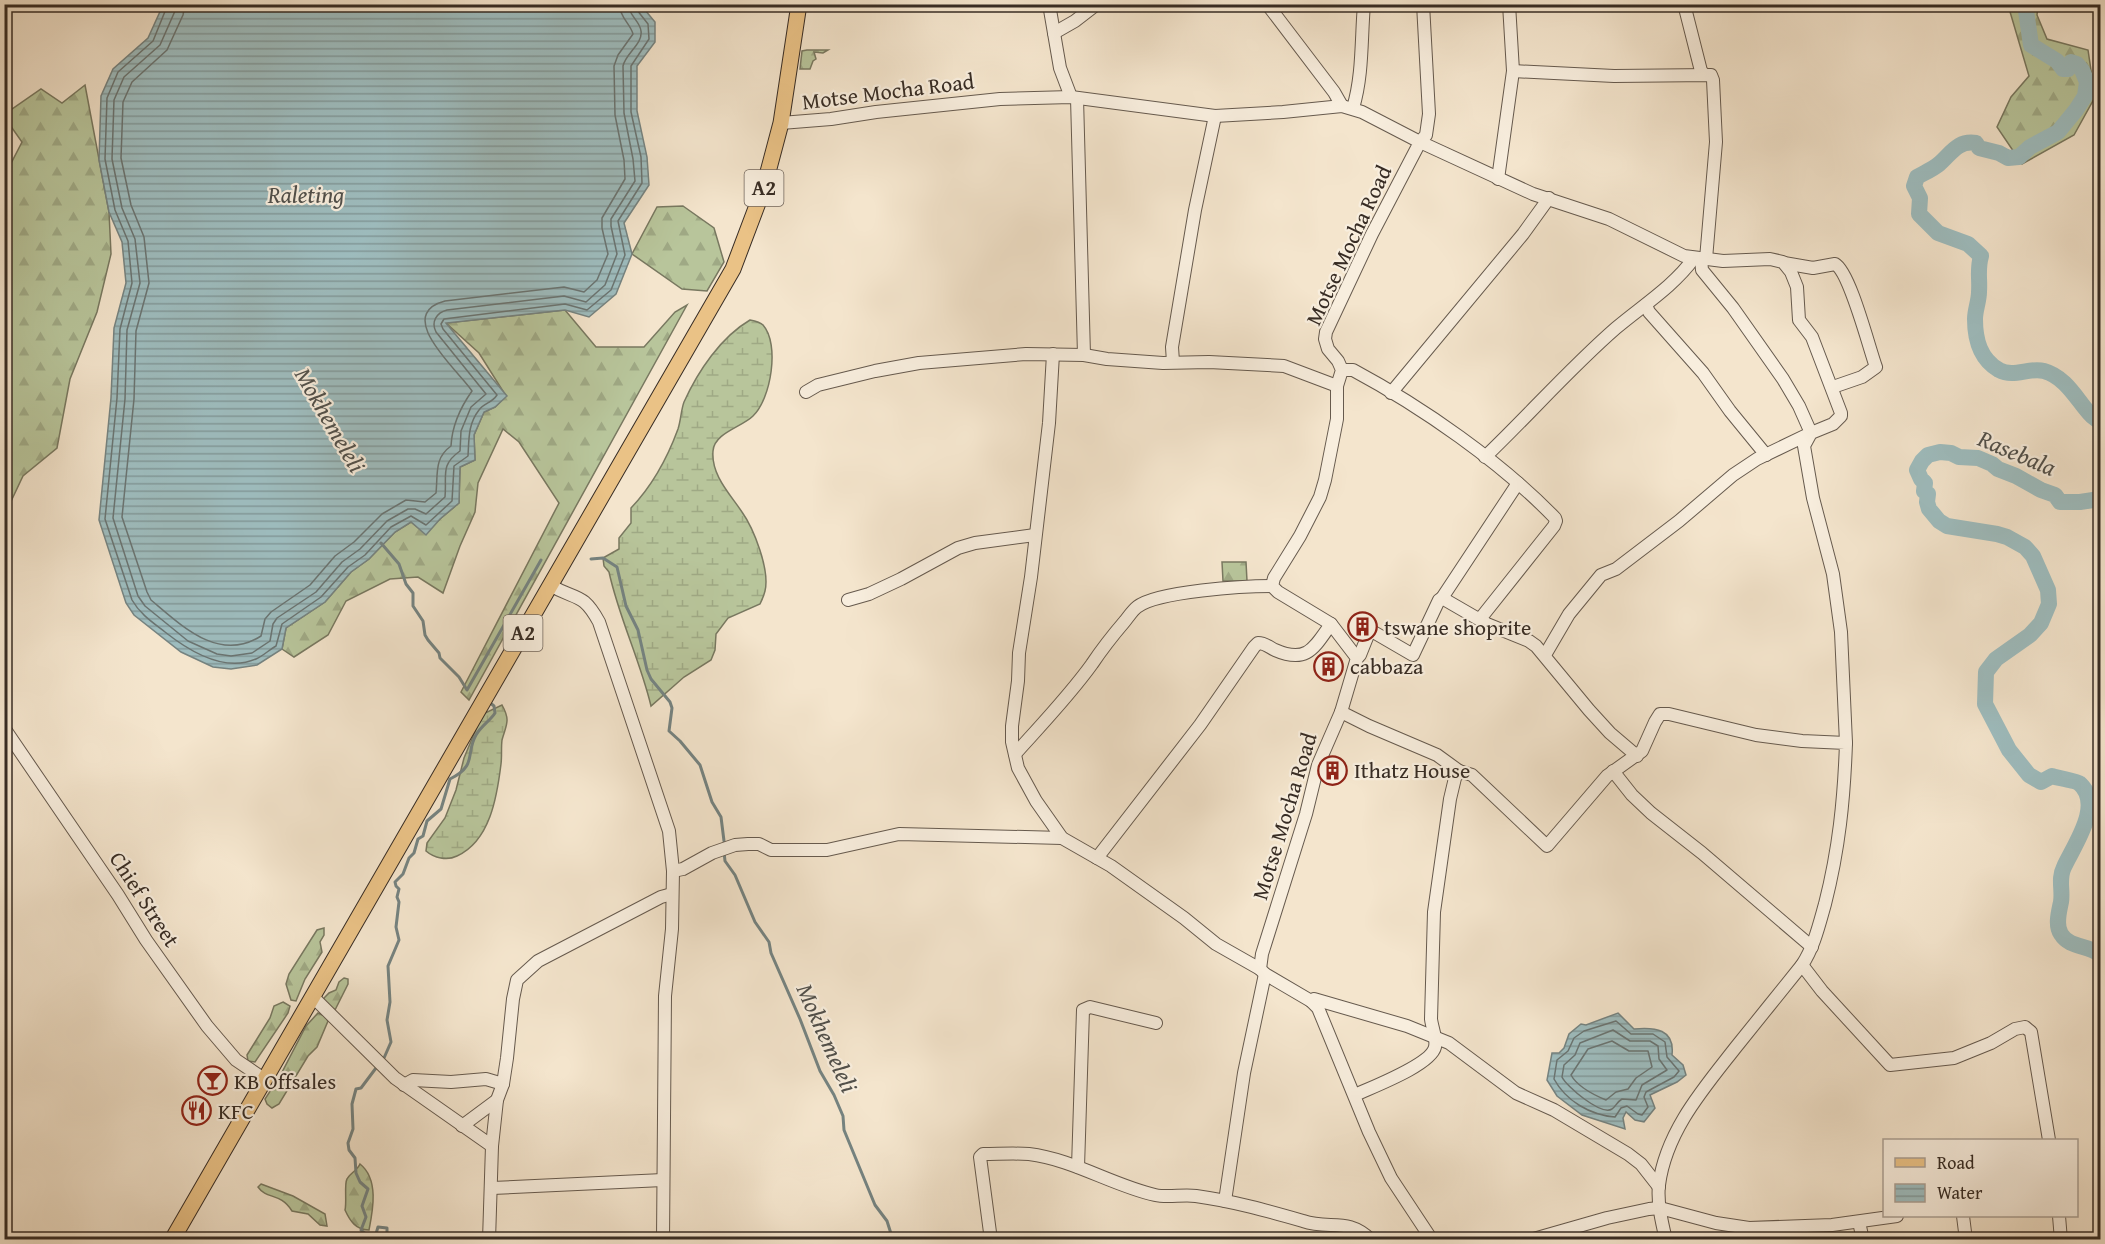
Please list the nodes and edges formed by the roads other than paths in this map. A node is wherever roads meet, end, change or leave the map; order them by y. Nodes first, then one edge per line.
1 (799, 4) edge
2 (1049, 4) edge
3 (1097, 4) edge
4 (1267, 4) edge
5 (1364, 4) edge
6 (1423, 4) edge
7 (1509, 4) edge
8 (1684, 4) edge
9 (1054, 33) junction
10 (1513, 71) junction
11 (1705, 75) junction
12 (1074, 97) junction
13 (1348, 107) junction
14 (1215, 116) junction
15 (781, 123) junction
16 (1419, 142) junction
17 (1498, 179) junction
18 (1549, 198) junction
19 (1701, 258) junction
20 (1783, 262) junction
21 (1646, 305) junction
22 (1053, 354) junction
23 (1084, 355) junction
24 (1173, 362) junction
25 (1342, 370) junction
26 (1337, 386) junction
27 (1833, 387) junction
28 (806, 392) dead end
29 (1391, 393) junction
30 (1810, 434) junction
31 (1766, 455) junction
32 (1485, 457) junction
33 (1518, 483) junction
34 (1035, 535) junction
35 (550, 585) junction
36 (1272, 586) junction
37 (1442, 598) junction
38 (848, 600) dead end
39 (1480, 619) junction
40 (1331, 624) junction
41 (1545, 656) junction
42 (1357, 658) junction
43 (1341, 712) junction
44 (4, 728) edge
45 (1846, 743) junction
46 (1014, 754) junction
47 (1637, 756) junction
48 (1459, 771) junction
49 (1613, 771) junction
50 (1062, 838) junction
51 (1096, 858) junction
52 (673, 871) junction
53 (672, 894) junction
54 (1812, 946) junction
55 (1802, 965) junction
56 (1262, 972) junction
57 (312, 996) junction
58 (1311, 1001) junction
59 (1156, 1023) dead end
60 (1435, 1036) junction
61 (264, 1079) junction
62 (503, 1084) junction
63 (404, 1085) junction
64 (1355, 1095) junction
65 (497, 1100) junction
66 (462, 1126) junction
67 (2049, 1139) edge
68 (492, 1146) junction
69 (1077, 1167) junction
70 (663, 1180) junction
71 (1659, 1187) junction
72 (492, 1188) junction
73 (1224, 1201) junction
74 (1660, 1208) junction
75 (1886, 1217) edge
76 (1963, 1217) edge
77 (2059, 1217) edge
78 (1859, 1222) junction
79 (172, 1239) edge
80 (489, 1239) edge
81 (663, 1239) edge
82 (992, 1239) edge
83 (1371, 1239) edge
84 (1432, 1239) edge
85 (1530, 1239) edge
86 (1665, 1239) edge
87 (1863, 1239) edge
88 (1966, 1239) edge
89 (2061, 1239) edge

1 - 15 main road, A2
2 - 9 street
3 - 9 street
4 - 13 street
5 - 13 street
6 - 16 street, Motse Mocha Road
7 - 10 street
8 - 11 street
9 - 12 street
10 - 11 street
10 - 17 street
11 - 19 street
12 - 14 street, Motse Mocha Road
12 - 15 street, Motse Mocha Road
12 - 23 street
13 - 14 street, Motse Mocha Road
13 - 16 street
14 - 24 street
15 - 35 main road, A2
16 - 17 street
16 - 25 street, Motse Mocha Road
17 - 18 street
18 - 19 street
18 - 29 street
19 - 20 street
19 - 21 street
19 - 30 street
20 - 27 street
20 - 27 street
21 - 31 street
21 - 32 street
22 - 23 street
22 - 28 street
22 - 34 street
23 - 24 street
24 - 26 street
25 - 26 street
25 - 29 street
26 - 36 street
27 - 30 street
29 - 32 street
30 - 31 street
30 - 45 street
31 - 41 street
32 - 33 street
33 - 37 street
33 - 39 street
34 - 38 street
34 - 46 street
35 - 52 street
35 - 57 main road, A2
36 - 40 street
36 - 46 street
37 - 39 street
37 - 42 street, Motse Mocha Road
39 - 41 street
40 - 42 street
40 - 51 street
41 - 47 street
42 - 43 street, Motse Mocha Road
43 - 48 street
43 - 56 street, Motse Mocha Road
44 - 61 street, Chief Street
45 - 47 street
45 - 54 street
46 - 50 street
47 - 49 street
48 - 49 street
48 - 60 street
49 - 54 street
50 - 51 street
50 - 52 street
51 - 56 street
52 - 53 street
53 - 62 street
53 - 70 street
54 - 55 street
55 - 67 street
55 - 71 street
56 - 58 street
56 - 73 street, Motse Mocha Road
57 - 61 main road, A2
57 - 63 street
58 - 60 street
58 - 64 street
59 - 69 street
60 - 64 street
60 - 71 street
61 - 79 main road, A2
62 - 63 street
62 - 65 street
63 - 66 street
64 - 84 street
65 - 66 street
65 - 68 street
66 - 68 street
68 - 72 street
69 - 73 street
69 - 82 street
70 - 72 street
70 - 81 street
71 - 74 street
72 - 80 street
73 - 83 street
74 - 78 street
74 - 85 street
74 - 86 street
75 - 78 street
76 - 88 street
77 - 89 street
78 - 87 street

